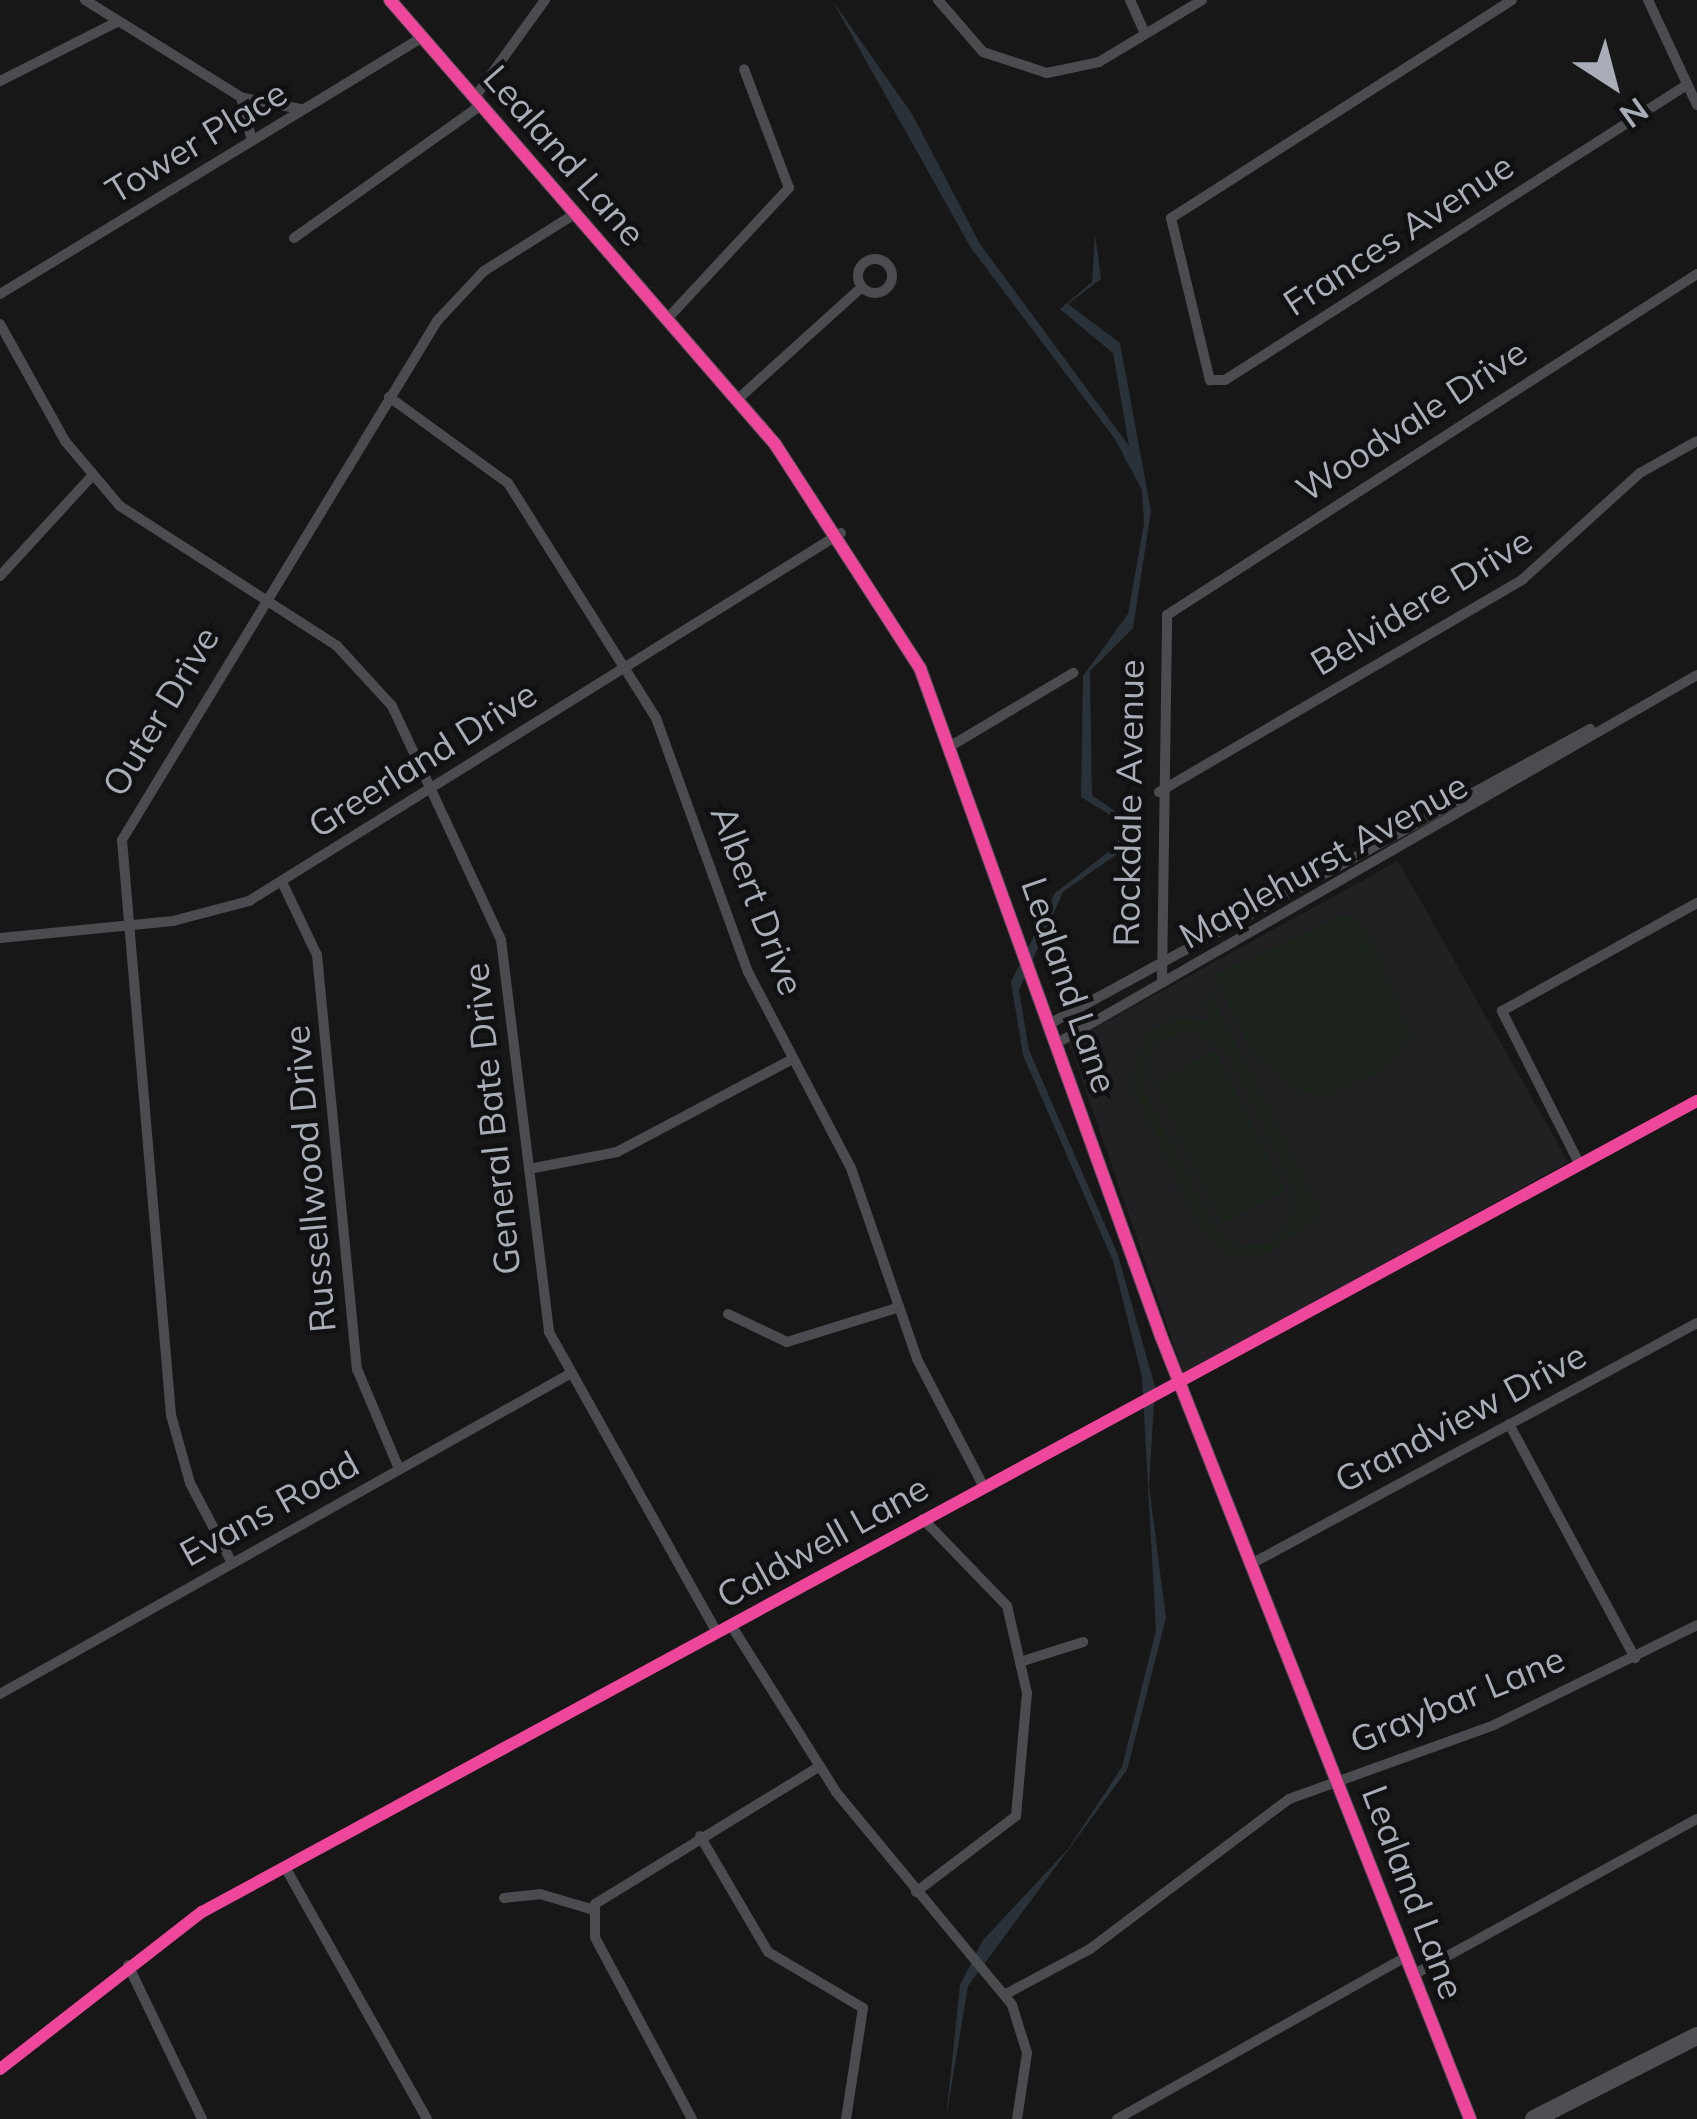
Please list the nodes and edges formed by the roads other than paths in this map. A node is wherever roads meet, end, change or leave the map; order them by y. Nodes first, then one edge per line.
1 (85, 0) edge
2 (391, 0) edge
3 (545, 0) edge
4 (938, 0) edge
5 (1130, 0) edge
6 (1202, 0) edge
7 (1512, 0) edge
8 (1648, 0) edge
9 (117, 22) junction
10 (1145, 34) junction
11 (422, 37) junction
12 (744, 69) dead end
13 (0, 80) edge
14 (1685, 86) junction
15 (241, 97) junction
16 (478, 101) junction
17 (1697, 105) edge
18 (307, 109) junction
19 (252, 141) junction
20 (576, 213) junction
21 (294, 238) dead end
22 (1697, 274) edge
23 (862, 287) dead end
24 (0, 294) edge
25 (668, 318) junction
26 (0, 324) edge
27 (389, 397) junction
28 (738, 399) junction
29 (1697, 441) edge
30 (92, 476) junction
31 (842, 533) junction
32 (0, 576) edge
33 (262, 599) junction
34 (1162, 623) joint
35 (626, 668) junction
36 (1072, 673) dead end
37 (1697, 676) edge
38 (1610, 722) junction
39 (954, 744) junction
40 (432, 788) junction
41 (1160, 792) junction
42 (281, 882) junction
43 (1697, 903) edge
44 (124, 926) junction
45 (0, 938) edge
46 (1156, 965) junction
47 (1162, 983) junction
48 (1053, 1022) junction
49 (1059, 1042) junction
50 (793, 1059) junction
51 (1697, 1101) edge
52 (1580, 1165) junction
53 (529, 1169) junction
54 (897, 1308) junction
55 (728, 1314) dead end
56 (1697, 1323) edge
57 (568, 1375) junction
58 (1179, 1383) junction
59 (1508, 1424) junction
60 (399, 1469) junction
61 (984, 1487) junction
62 (923, 1520) junction
63 (232, 1563) junction
64 (1251, 1564) junction
65 (730, 1624) junction
66 (1697, 1625) edge
67 (717, 1632) junction
68 (1083, 1642) dead end
69 (1635, 1658) junction
70 (1026, 1660) junction
71 (0, 1694) edge
72 (819, 1767) junction
73 (1338, 1778) junction
74 (1697, 1819) edge
75 (700, 1836) junction
76 (285, 1867) junction
77 (916, 1892) junction
78 (504, 1898) dead end
79 (594, 1910) junction
80 (1406, 1957) junction
81 (128, 1965) junction
82 (1413, 1975) junction
83 (1006, 1994) junction
84 (1697, 2036) edge
85 (0, 2069) edge
86 (202, 2119) edge
87 (428, 2119) edge
88 (692, 2119) edge
89 (846, 2119) edge
90 (1017, 2119) edge
91 (1117, 2119) edge
92 (1470, 2119) edge
93 (1534, 2119) edge

1 - 9 street
2 - 11 street, Lealand Lane
3 - 16 street
4 - 10 street
5 - 10 street
6 - 10 street
7 - 14 street, Frances Avenue
8 - 14 street
9 - 13 street
9 - 15 street
11 - 16 street, Lealand Lane
11 - 18 street, Tower Place
12 - 25 street
14 - 17 street
15 - 18 street
15 - 19 street
16 - 20 street, Lealand Lane
16 - 21 street
18 - 19 street, Tower Place
19 - 24 street, Tower Place
20 - 25 street, Lealand Lane
20 - 27 street, Outer Drive
22 - 34 street, Woodvale Drive
23 - 28 street
25 - 28 street, Lealand Lane
26 - 30 street, General Bate Drive
27 - 33 street, Outer Drive
27 - 35 street, Albert Drive
28 - 31 street, Lealand Lane
29 - 41 street, Belvidere Drive
30 - 32 street
30 - 33 street, General Bate Drive
31 - 35 street, Greerland Drive
31 - 39 street, Lealand Lane
33 - 40 street, General Bate Drive
33 - 44 street, Outer Drive
34 - 41 street, Rockdale Avenue
35 - 40 street, Greerland Drive
35 - 50 street, Albert Drive
36 - 39 street
37 - 38 street, Maplehurst Avenue
38 - 46 street, Maplehurst Avenue
38 - 47 street, Maplehurst Avenue
39 - 48 street, Lealand Lane
40 - 42 street, Greerland Drive
40 - 53 street, General Bate Drive
41 - 46 street, Rockdale Avenue
42 - 44 street, Greerland Drive
42 - 60 street, Russellwood Drive
43 - 52 street
44 - 45 street, Greerland Drive
44 - 63 street, Outer Drive
46 - 47 street, Rockdale Avenue
46 - 48 street, Maplehurst Avenue
47 - 49 street, Maplehurst Avenue
48 - 49 street, Lealand Lane
49 - 58 street, Lealand Lane
50 - 53 street
50 - 54 street, Albert Drive
51 - 52 street, Caldwell Lane
52 - 58 street, Caldwell Lane
53 - 57 street, General Bate Drive
54 - 55 street
54 - 61 street, Albert Drive
56 - 59 street, Grandview Drive
57 - 60 street, Evans Road
57 - 67 street, General Bate Drive
58 - 61 street, Caldwell Lane
58 - 64 street, Lealand Lane
59 - 64 street, Grandview Drive
59 - 69 street
60 - 63 street, Evans Road
61 - 62 street, Caldwell Lane
62 - 65 street, Caldwell Lane
62 - 70 street
63 - 71 street, Evans Road
64 - 73 street, Lealand Lane
65 - 67 street, Caldwell Lane
65 - 72 street
66 - 69 street, Graybar Lane
67 - 76 street, Caldwell Lane
68 - 70 street
69 - 73 street, Graybar Lane
70 - 77 street
72 - 75 street
72 - 77 street
73 - 80 street, Lealand Lane
73 - 83 street, Graybar Lane
74 - 82 street
75 - 79 street
75 - 89 street
76 - 81 street, Caldwell Lane
76 - 87 street
77 - 83 street
78 - 79 street
79 - 88 street
80 - 82 street, Lealand Lane
80 - 91 street
81 - 85 street, Caldwell Lane
81 - 86 street
82 - 92 street, Lealand Lane
83 - 90 street
84 - 93 main road

